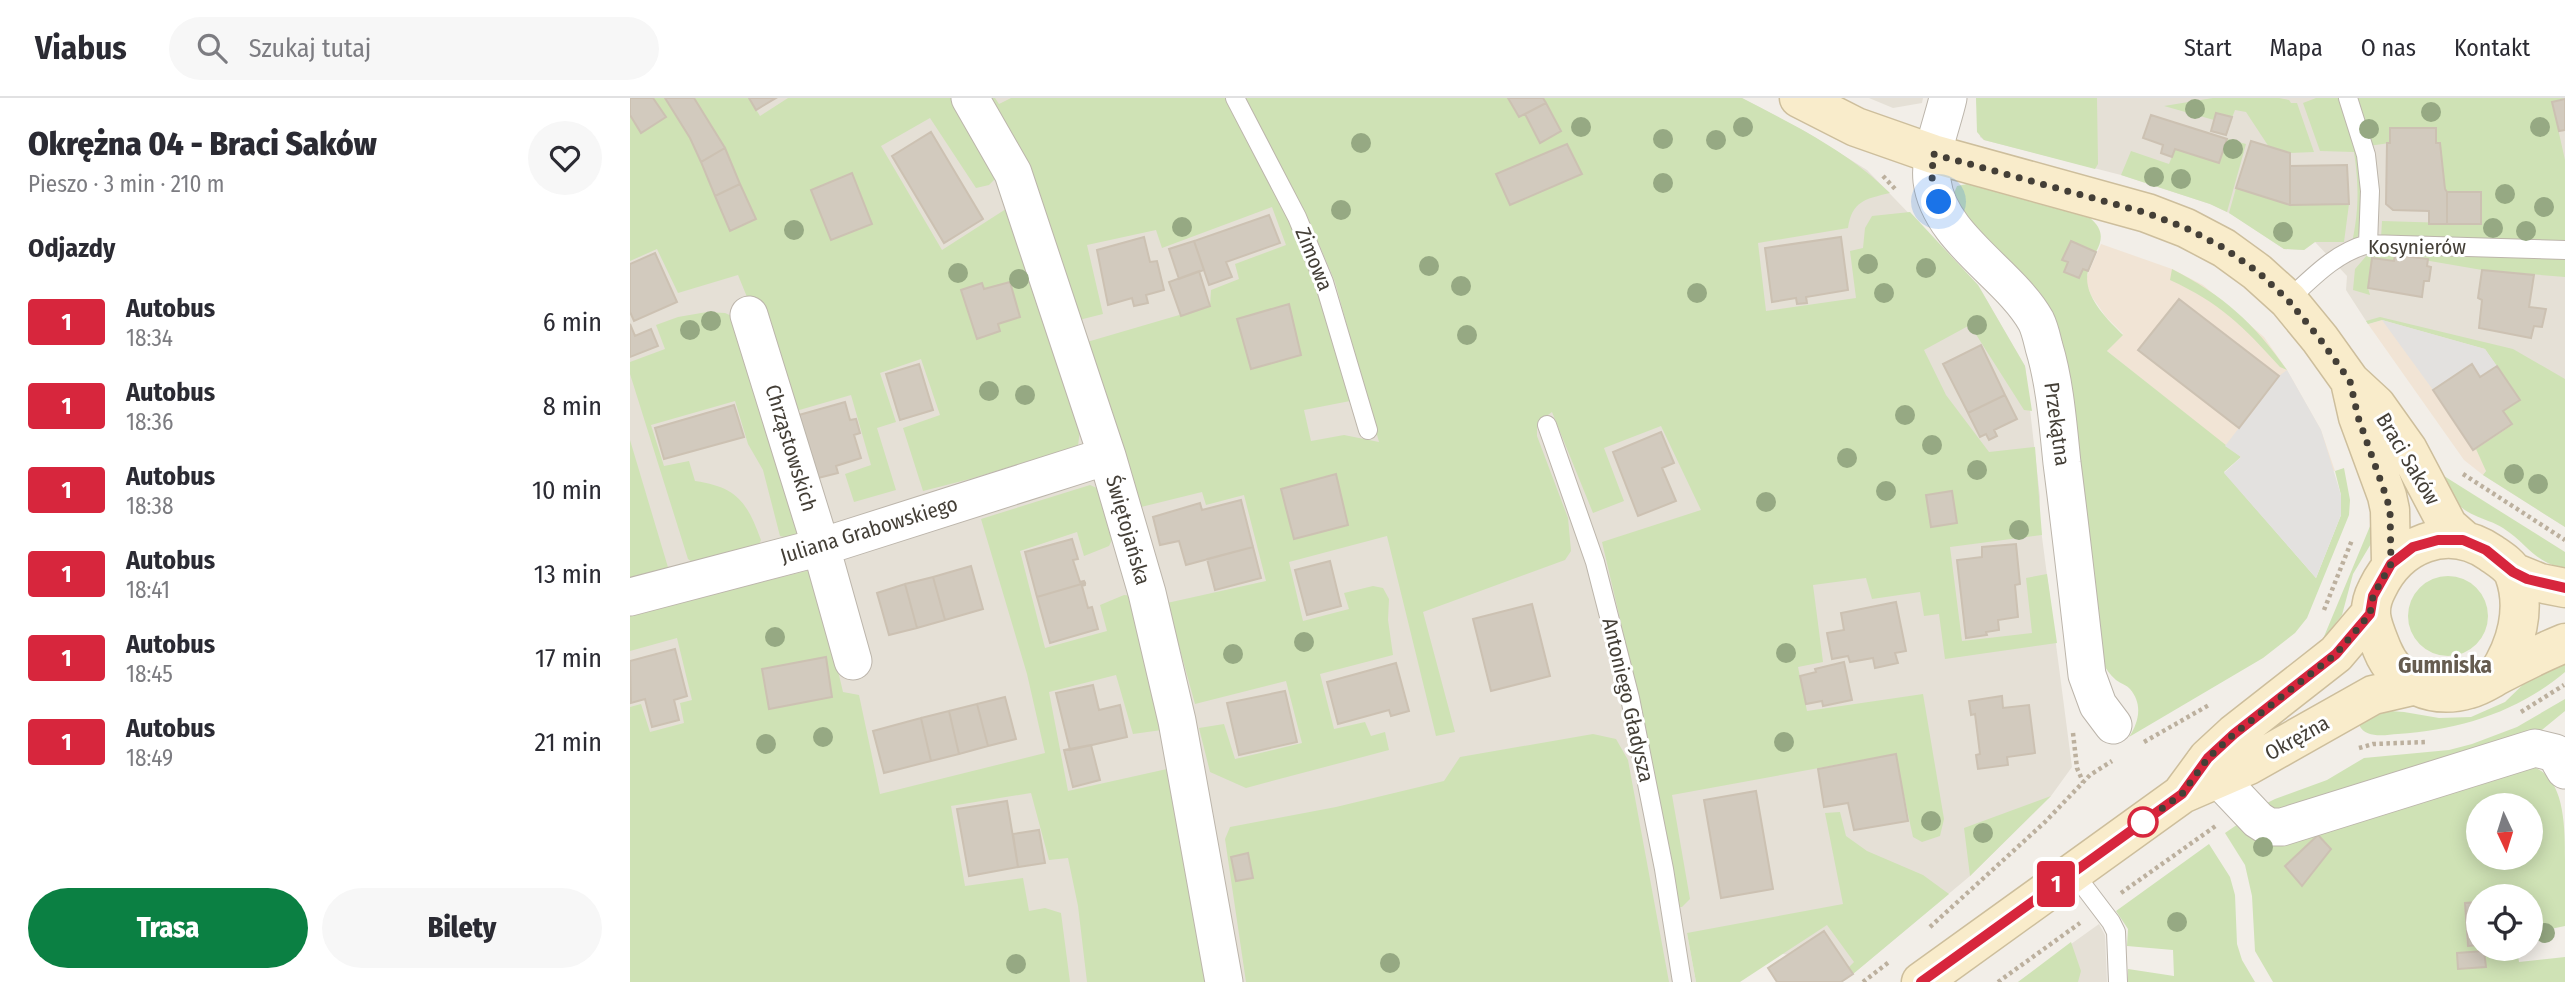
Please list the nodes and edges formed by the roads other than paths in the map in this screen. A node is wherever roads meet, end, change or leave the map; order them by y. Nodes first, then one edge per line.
1 (970, 98) edge
2 (1235, 98) edge
3 (1799, 98) edge
4 (1948, 98) edge
5 (2348, 98) edge
6 (1933, 154) junction
7 (2368, 244) junction
8 (2565, 250) edge
9 (2288, 300) junction
10 (749, 316) dead end
11 (2350, 381) junction
12 (1548, 425) dead end
13 (1368, 430) dead end
14 (1107, 456) junction
15 (2463, 540) junction
16 (821, 547) junction
17 (2391, 564) junction
18 (2513, 572) junction
19 (2565, 588) edge
20 (630, 597) edge
21 (2370, 614) junction
22 (2565, 643) edge
23 (853, 661) dead end
24 (2497, 675) junction
25 (2412, 686) junction
26 (2125, 741) road end
27 (2565, 770) edge
28 (2201, 779) junction
29 (2073, 872) junction
30 (1929, 972) edge
31 (1224, 982) edge
32 (1682, 982) edge
33 (2118, 982) edge

1 - 14 street, Świętojańska
2 - 13 lane, Zimowa
3 - 6 street, Braci Saków
4 - 6 street, Przekątna
5 - 7 lane
6 - 9 street, Braci Saków
6 - 26 street, Przekątna
7 - 8 lane, Kosynierów
7 - 9 lane, Kosynierów
9 - 11 street, Braci Saków
10 - 16 street, Chrząstowskich
11 - 15 street, Braci Saków
11 - 17 street, Braci Saków
12 - 32 lane, Antoniego Gładysza
14 - 16 street, Juliana Grabowskiego
14 - 31 street, Świętojańska
15 - 17 street
15 - 18 street
16 - 20 street, Juliana Grabowskiego
16 - 23 street, Chrząstowskich
17 - 21 street
18 - 19 street
18 - 24 street
21 - 25 street
21 - 28 street, Okrężna
22 - 24 street
24 - 25 street
25 - 28 street, Okrężna
27 - 28 street
28 - 29 street, Okrężna
29 - 30 street, Okrężna
29 - 33 lane

